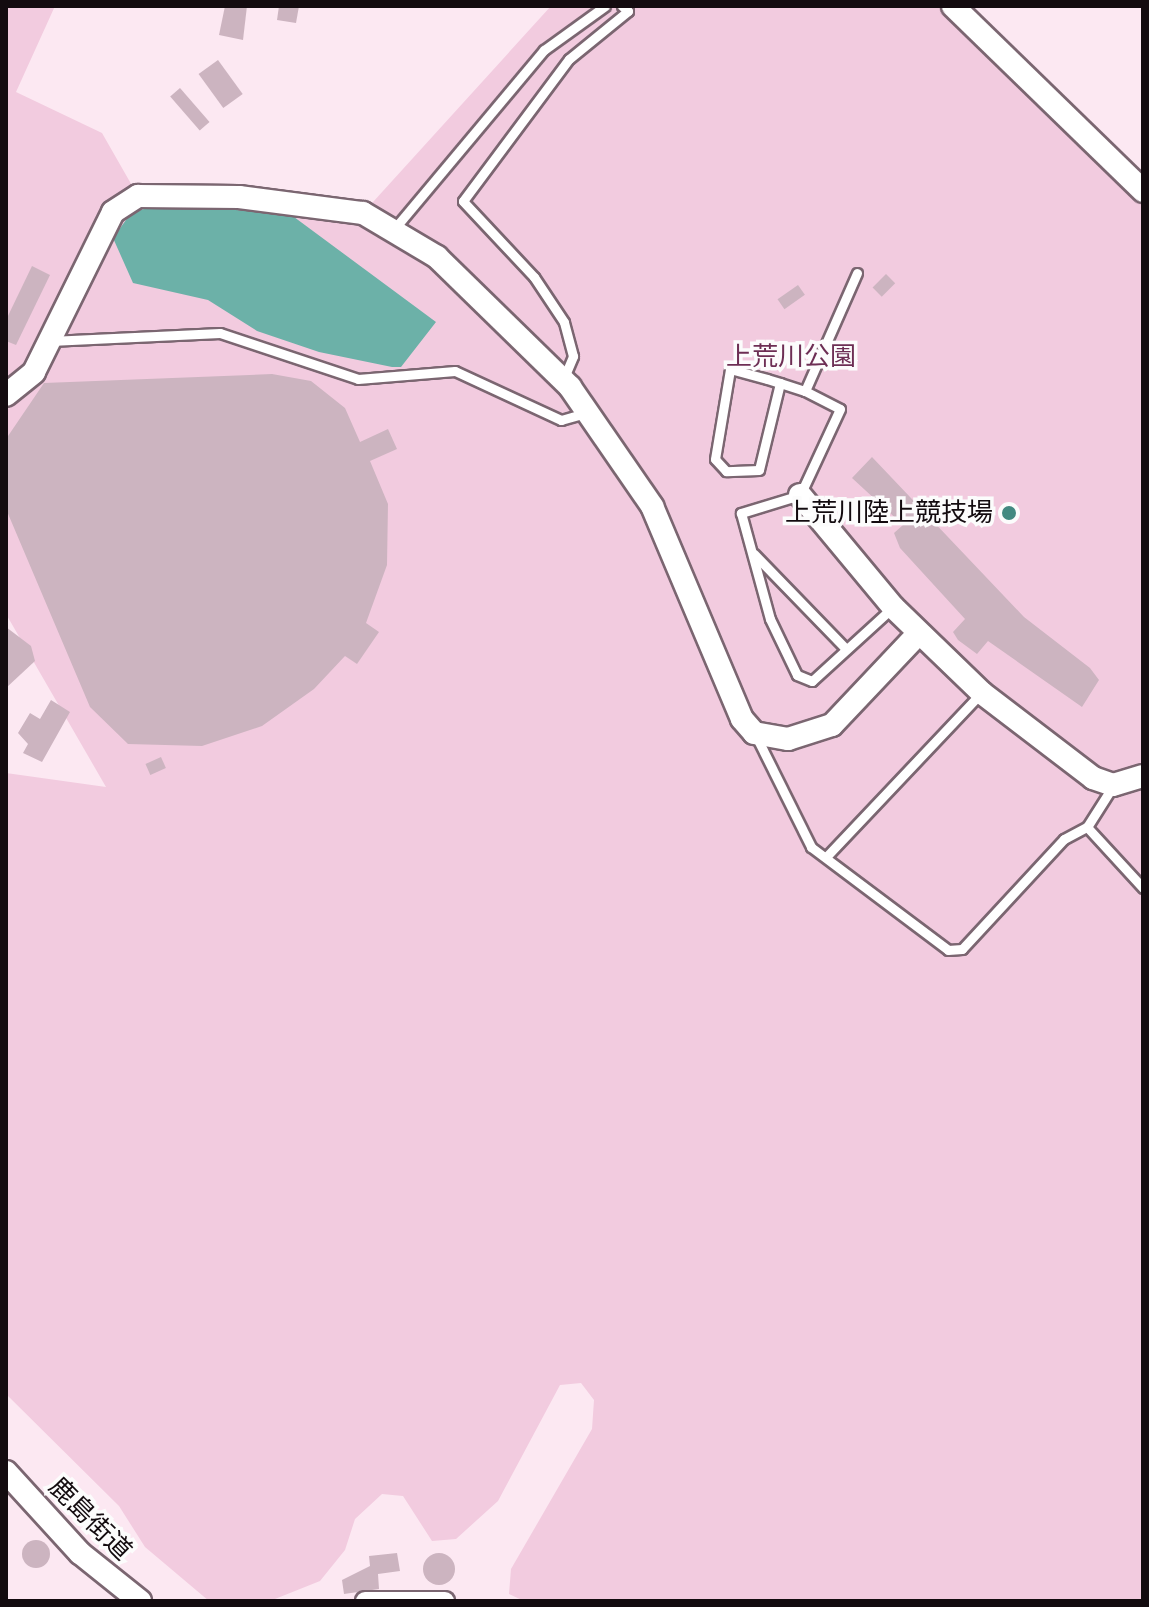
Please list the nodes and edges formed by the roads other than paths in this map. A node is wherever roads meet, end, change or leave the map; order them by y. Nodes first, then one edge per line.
1 (605, 6) edge
2 (622, 6) edge
3 (953, 6) edge
4 (1143, 191) edge
5 (395, 228) junction
6 (857, 273) dead end
7 (49, 341) junction
8 (563, 380) junction
9 (780, 383) junction
10 (805, 391) junction
11 (6, 395) edge
12 (589, 412) junction
13 (800, 495) junction
14 (753, 553) junction
15 (893, 607) junction
16 (918, 634) junction
17 (844, 647) junction
18 (982, 693) junction
19 (754, 733) junction
20 (1143, 776) edge
21 (1113, 785) junction
22 (1087, 827) junction
23 (826, 857) junction
24 (1143, 888) edge
25 (6, 1472) edge
26 (140, 1601) edge
27 (365, 1601) edge
28 (445, 1601) edge

1 - 5 lane
2 - 8 lane
3 - 4 street
5 - 7 street
5 - 8 street
6 - 10 lane
7 - 11 street
7 - 12 lane
8 - 12 street
9 - 9 lane
9 - 10 lane
10 - 13 lane
12 - 19 street
13 - 14 lane
13 - 15 street
14 - 17 lane
14 - 17 lane
15 - 16 street
15 - 17 lane
16 - 18 street
16 - 19 street
18 - 21 street
18 - 23 lane
19 - 23 lane
20 - 21 street
21 - 22 lane
22 - 23 lane
22 - 24 lane
25 - 26 street, 鹿島街道
27 - 28 street

